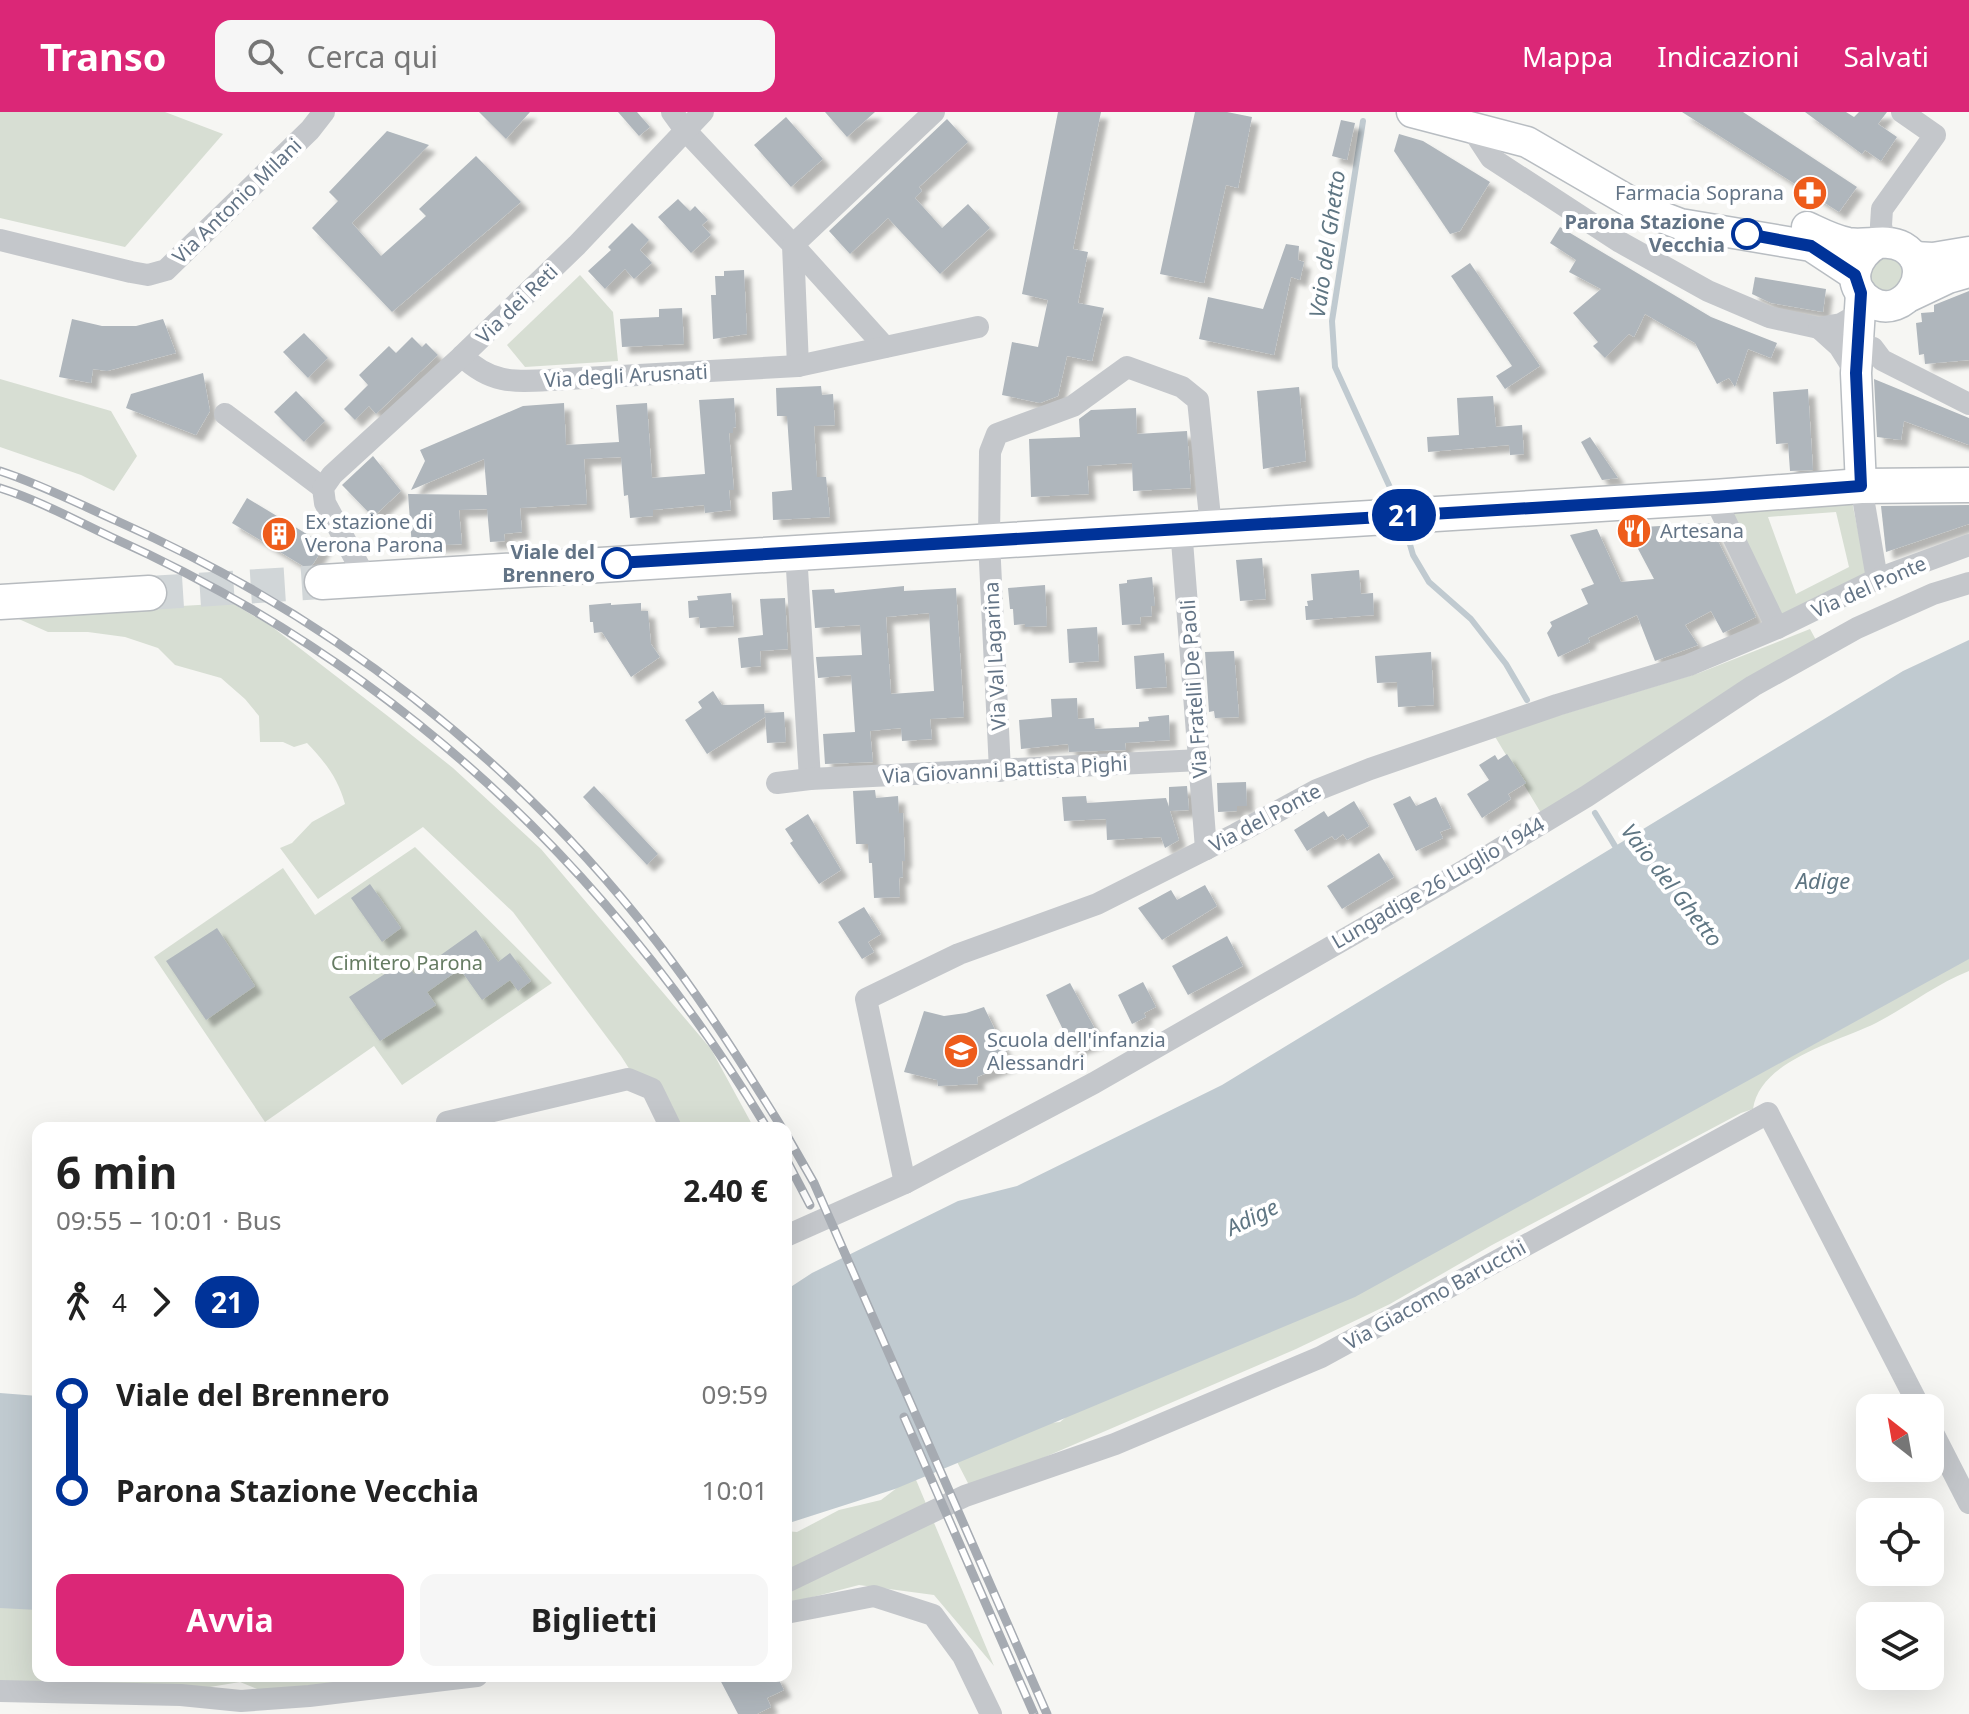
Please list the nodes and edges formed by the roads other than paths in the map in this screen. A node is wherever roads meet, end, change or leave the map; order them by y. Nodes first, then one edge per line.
1 (324, 112) edge
2 (703, 112) edge
3 (934, 112) edge
4 (1412, 112) edge
5 (1902, 112) edge
6 (678, 121) edge
7 (1470, 126) junction
8 (1722, 231) junction
9 (0, 240) edge
10 (1881, 243) junction
11 (793, 245) junction
12 (1969, 252) edge
13 (1914, 257) junction
14 (1969, 272) edge
15 (1858, 294) junction
16 (1901, 301) junction
17 (978, 327) dead end
18 (1819, 328) junction
19 (885, 347) junction
20 (1873, 348) junction
21 (462, 356) junction
22 (798, 366) junction
23 (1856, 373) junction
24 (1969, 404) edge
25 (225, 414) dead end
26 (1969, 485) edge
27 (1861, 486) junction
28 (323, 488) junction
29 (1714, 497) junction
30 (1196, 527) junction
31 (989, 541) junction
32 (1969, 545) edge
33 (796, 553) junction
34 (366, 579) junction
35 (1877, 579) junction
36 (322, 582) tunnel mouth
37 (1969, 583) edge
38 (149, 593) tunnel mouth
39 (0, 602) edge
40 (1777, 628) junction
41 (1200, 760) junction
42 (1000, 771) junction
43 (810, 779) junction
44 (777, 783) dead end
45 (1206, 849) junction
46 (447, 1122) dead end
47 (668, 1122) edge
48 (905, 1183) junction
49 (792, 1233) edge
50 (1913, 1394) edge
51 (1944, 1454) edge
52 (1969, 1503) edge
53 (792, 1579) edge
54 (792, 1612) edge
55 (427, 1682) edge
56 (0, 1691) edge
57 (233, 1707) edge
58 (991, 1714) edge

1 - 9 street, Via Antonio Milani
2 - 6 street, Via dei Reti
3 - 11 street
4 - 7 main road
5 - 10 street
6 - 11 street
6 - 21 street, Via dei Reti
7 - 8 main road
7 - 18 street
8 - 10 main road
8 - 15 main road
10 - 13 main road
10 - 15 main road
11 - 19 street
11 - 22 street
12 - 13 main road
13 - 16 main road
14 - 16 main road
15 - 16 main road
15 - 18 street
15 - 23 main road
16 - 20 main road
17 - 19 street, Via degli Arusnati
18 - 23 street
19 - 22 street, Via degli Arusnati
20 - 23 main road
20 - 24 street
21 - 22 street, Via degli Arusnati
21 - 28 street, Via dei Reti
23 - 27 main road
25 - 28 street
26 - 27 main road
27 - 29 main road
27 - 35 street
28 - 34 street
29 - 30 main road
29 - 40 street
30 - 31 main road
30 - 31 street, Via Fratelli De Paoli
30 - 41 street, Via Fratelli De Paoli
31 - 33 main road
31 - 42 street, Via Val Lagarina
32 - 35 street, Via del Ponte
33 - 34 main road
33 - 43 street
34 - 36 main road
35 - 40 street, Via del Ponte
37 - 48 street, Lungadige 26 Luglio 1944
38 - 39 main road
40 - 45 street, Via del Ponte
41 - 42 street, Via Giovanni Battista Pighi
41 - 45 street, Via Fratelli De Paoli
42 - 43 street, Via Giovanni Battista Pighi
43 - 44 street, Via Giovanni Battista Pighi
45 - 48 street, Via del Ponte
46 - 47 street
48 - 49 street
50 - 53 street, Via Giacomo Barucchi
51 - 52 street
54 - 58 street
55 - 57 street
56 - 57 street

